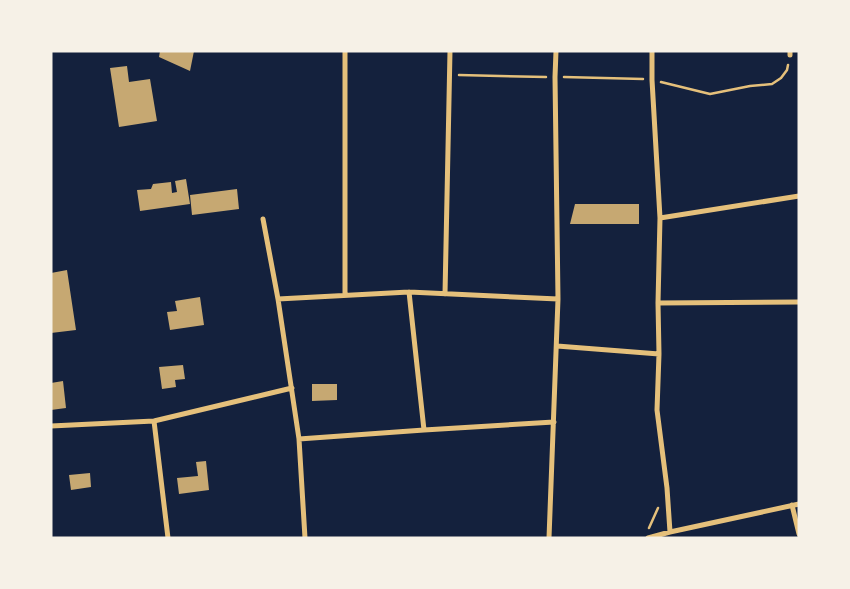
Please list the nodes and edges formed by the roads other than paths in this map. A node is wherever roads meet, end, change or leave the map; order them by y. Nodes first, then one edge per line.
1 (345, 51) edge
2 (450, 51) edge
3 (556, 51) edge
4 (652, 51) edge
5 (799, 196) edge
6 (660, 218) junction
7 (263, 219) dead end
8 (409, 292) junction
9 (445, 294) junction
10 (345, 295) junction
11 (278, 299) junction
12 (558, 299) junction
13 (799, 302) edge
14 (658, 303) junction
15 (557, 346) junction
16 (659, 354) junction
17 (292, 388) junction
18 (154, 421) junction
19 (554, 422) junction
20 (51, 426) edge
21 (424, 430) junction
22 (300, 440) junction
23 (799, 504) edge
24 (792, 505) junction
25 (670, 532) junction
26 (799, 534) edge
27 (168, 538) edge
28 (305, 538) edge
29 (549, 538) edge
30 (648, 538) edge

1 - 10 street
2 - 9 street
3 - 12 street
4 - 6 street
5 - 6 street
6 - 14 street
7 - 11 street
8 - 9 street
8 - 10 street
8 - 21 street
9 - 12 street
10 - 11 street
11 - 17 street
12 - 15 street
13 - 14 street
14 - 16 street
15 - 16 street
15 - 19 street
16 - 25 street
17 - 18 street
17 - 22 street
18 - 20 street
18 - 27 street
19 - 21 street
19 - 29 street
21 - 22 street
22 - 28 street
23 - 24 street
24 - 25 street
24 - 26 street
25 - 30 street

